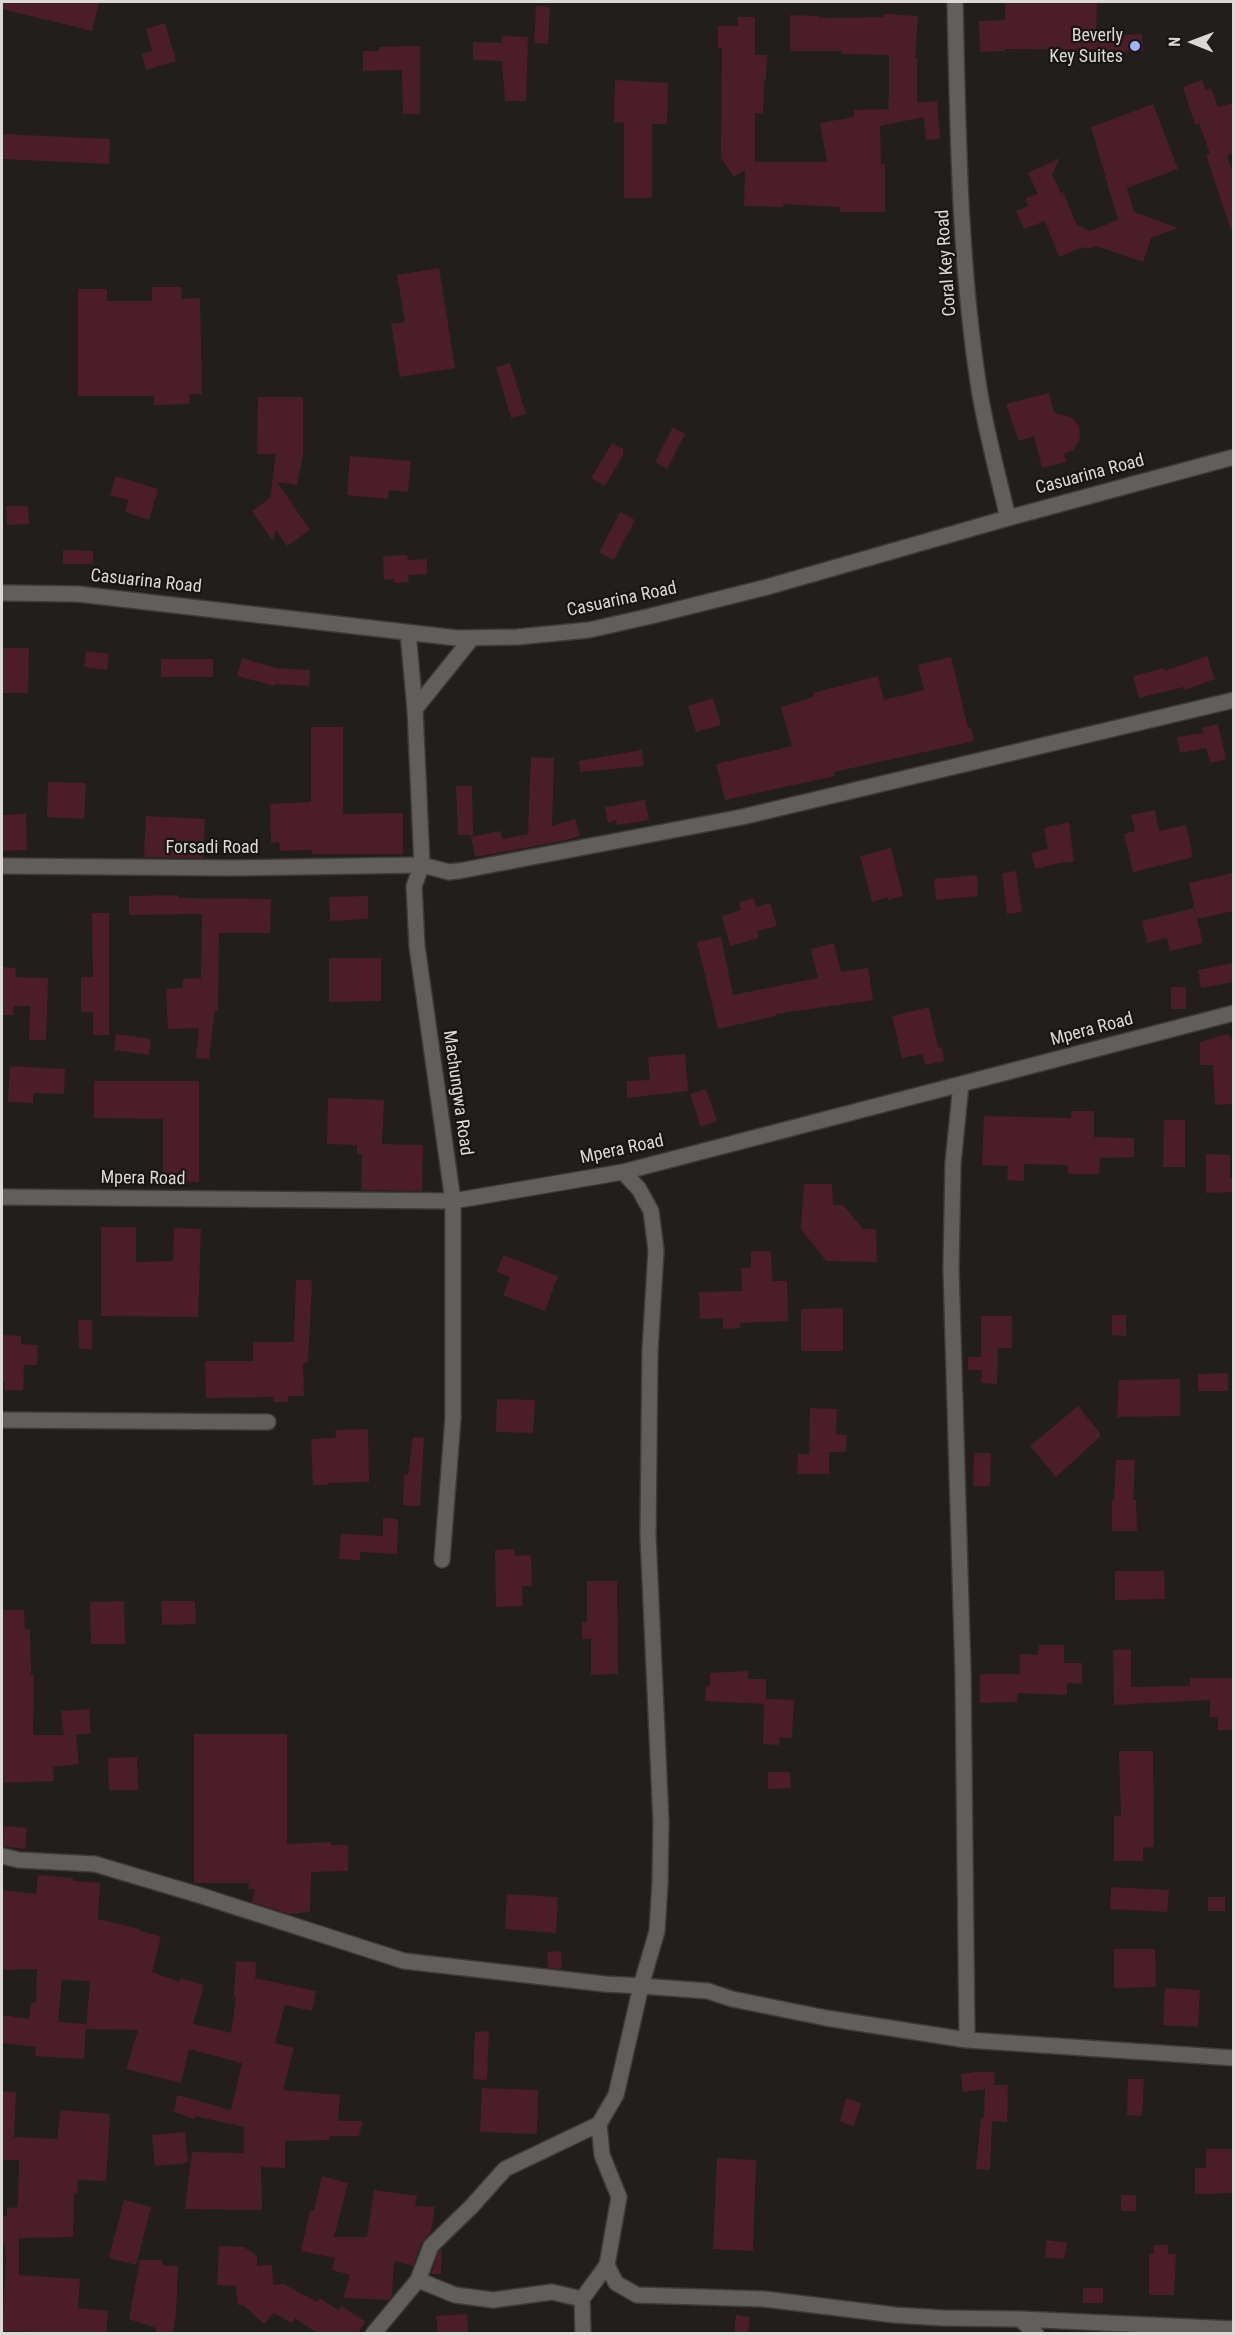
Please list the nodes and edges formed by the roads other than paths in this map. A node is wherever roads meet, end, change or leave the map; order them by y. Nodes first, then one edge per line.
1 (955, 2) edge
2 (1233, 457) edge
3 (1008, 518) junction
4 (2, 593) edge
5 (408, 633) junction
6 (472, 638) junction
7 (1233, 700) edge
8 (415, 708) junction
9 (422, 865) junction
10 (2, 866) edge
11 (1233, 1013) edge
12 (961, 1084) junction
13 (623, 1172) junction
14 (2, 1197) edge
15 (453, 1202) junction
16 (2, 1420) edge
17 (268, 1422) dead end
18 (442, 1560) dead end
19 (2, 1856) edge
20 (641, 1986) junction
21 (967, 2040) junction
22 (1233, 2058) edge
23 (599, 2124) junction
24 (607, 2265) junction
25 (418, 2280) junction
26 (582, 2299) junction
27 (1020, 2319) junction
28 (1233, 2329) edge
29 (372, 2334) edge
30 (583, 2334) edge
31 (1036, 2334) edge

1 - 3 street, Coral Key Road
2 - 3 street, Casuarina Road
3 - 6 street, Casuarina Road
4 - 5 street, Casuarina Road
5 - 6 street, Casuarina Road
5 - 8 street, Machungwa Road
6 - 8 street
7 - 9 street, Forsadi Road
8 - 9 street, Machungwa Road
9 - 10 street, Forsadi Road
9 - 15 street, Machungwa Road
11 - 12 street, Mpera Road
12 - 13 street, Mpera Road
12 - 21 street
13 - 15 street, Mpera Road
13 - 20 street
14 - 15 street, Mpera Road
15 - 18 street, Machungwa Road
16 - 17 street
19 - 20 street
20 - 21 street
20 - 23 street
21 - 22 street
23 - 24 street
23 - 25 street
24 - 26 street
24 - 27 street
25 - 26 street
25 - 29 street
26 - 30 street
27 - 28 street
27 - 31 street

